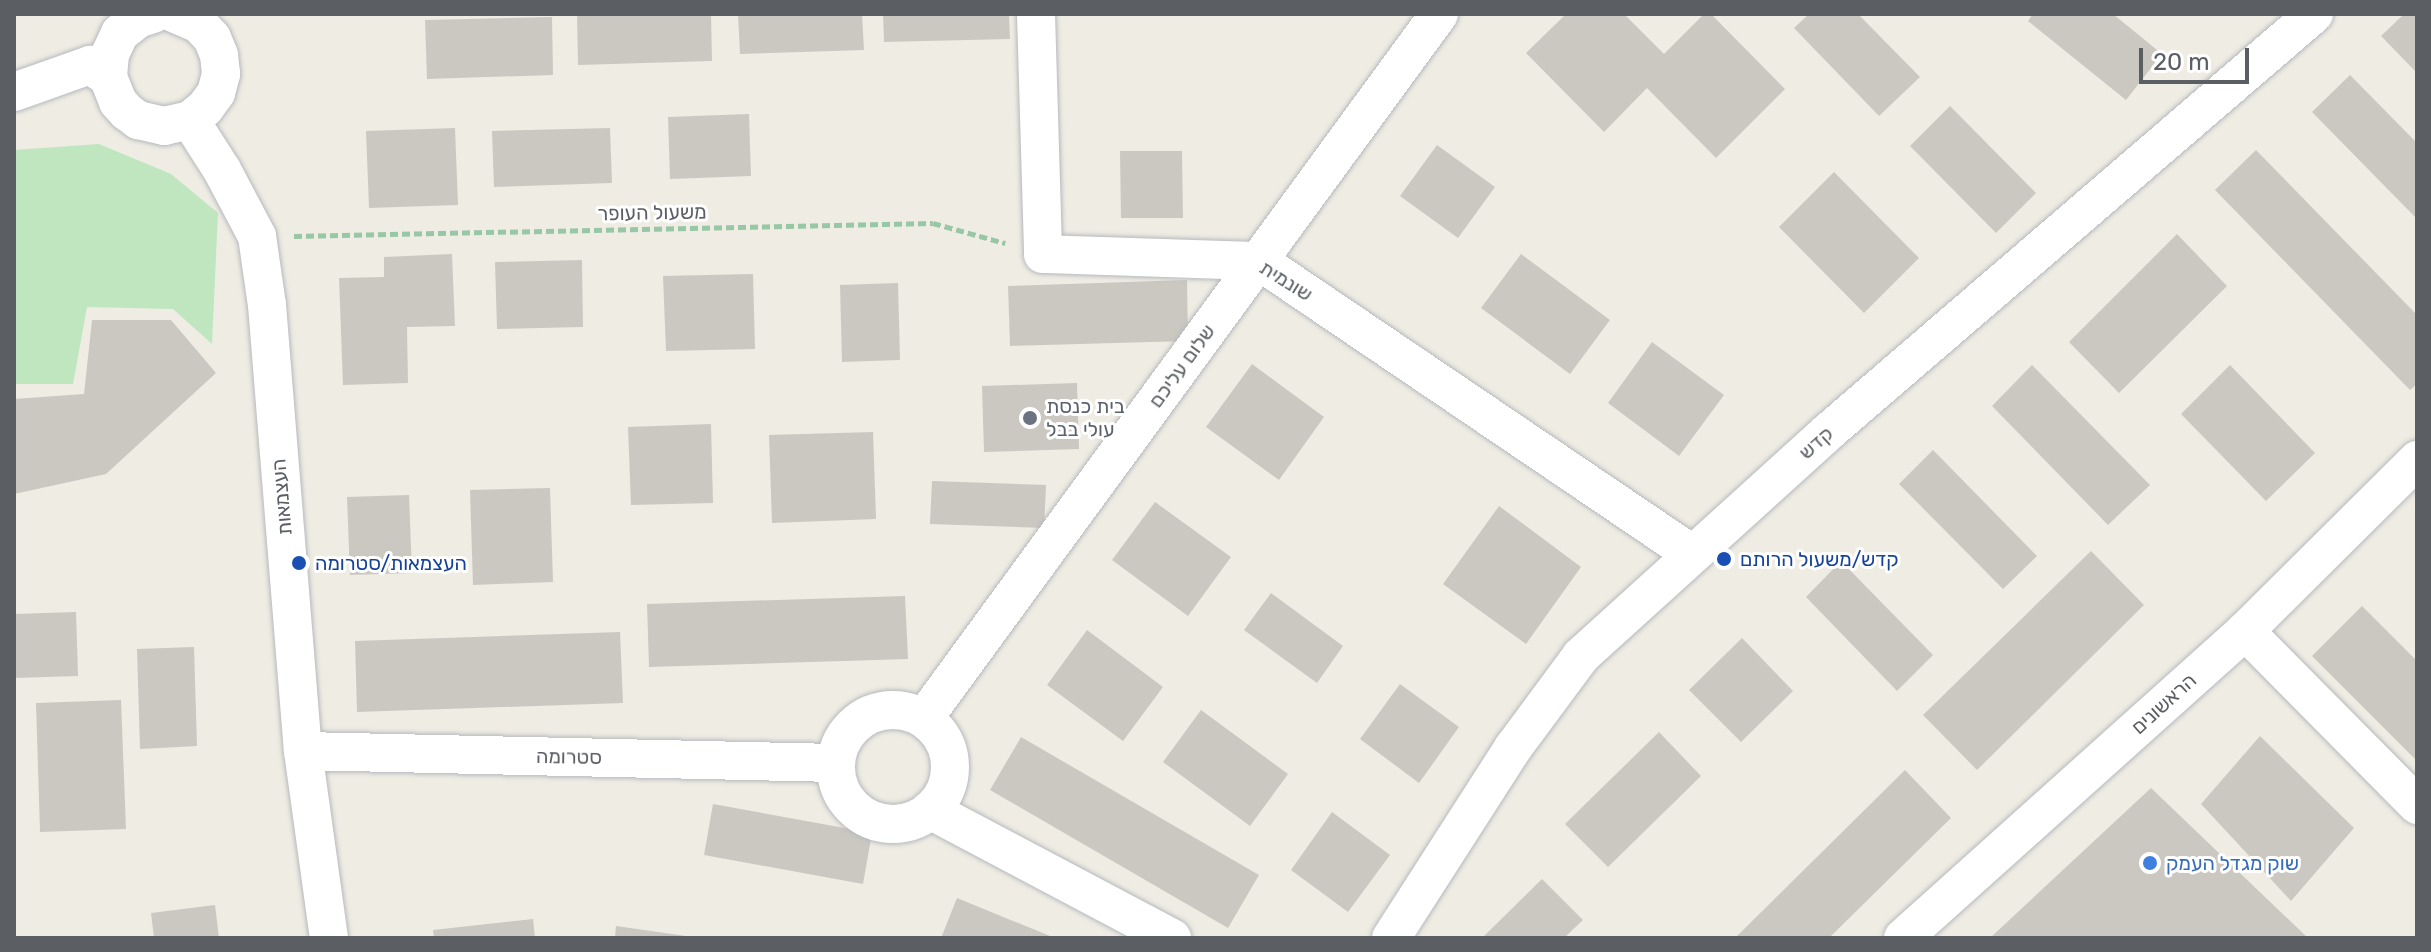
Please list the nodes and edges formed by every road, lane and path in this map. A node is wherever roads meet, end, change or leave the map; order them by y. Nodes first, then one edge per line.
1 (153, 14) edge
2 (175, 14) edge
3 (183, 14) edge
4 (1036, 14) edge
5 (1439, 14) edge
6 (2314, 14) edge
7 (108, 77) junction
8 (14, 92) edge
9 (190, 120) junction
10 (257, 236) junction
11 (1043, 254) junction
12 (1259, 261) junction
13 (2417, 460) edge
14 (1692, 554) junction
15 (2245, 631) junction
16 (924, 718) junction
17 (303, 751) junction
18 (835, 763) junction
19 (2417, 805) edge
20 (930, 810) junction
21 (329, 938) edge
22 (1172, 938) edge
23 (1391, 938) edge
24 (1903, 938) edge

1 - 7 street
2 - 3 street
3 - 9 street
4 - 11 street
5 - 12 street, שלום עליכם
6 - 14 street, קדש
7 - 8 street
7 - 9 street
9 - 10 street, העצמאות
10 - 11 path, משעול העופר
10 - 17 street, העצמאות
11 - 12 street, שונמית
12 - 14 street, שונמית
12 - 16 street, שלום עליכם
13 - 15 street, הראשונים
14 - 23 street, קדש
15 - 19 street
15 - 24 street, הראשונים
16 - 18 street
16 - 20 street
17 - 18 street, סטרומה
17 - 21 street, העצמאות
18 - 20 street
20 - 22 street

